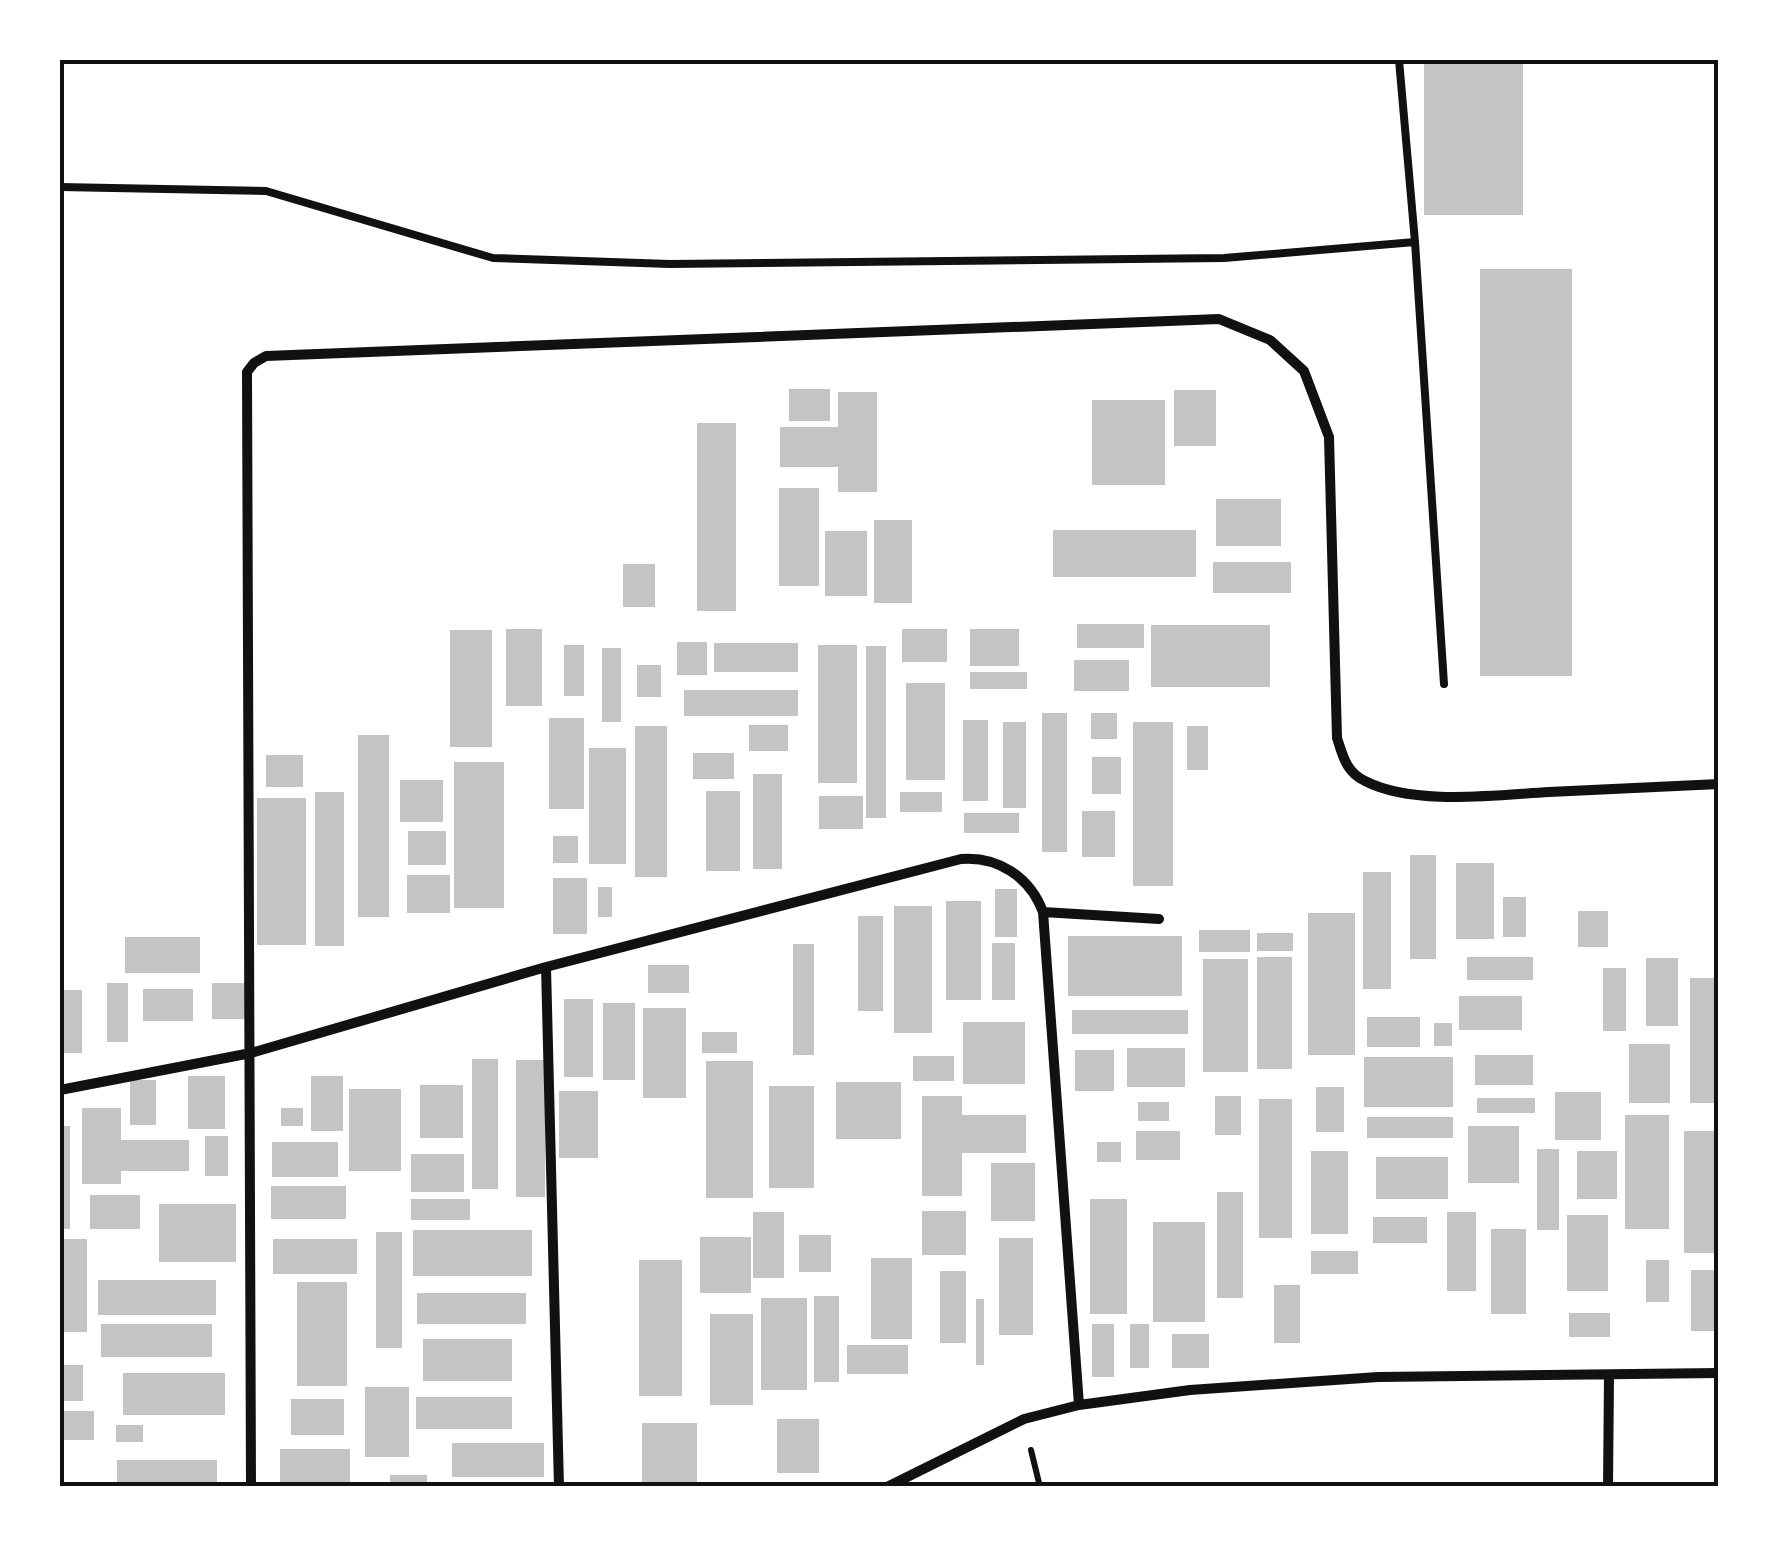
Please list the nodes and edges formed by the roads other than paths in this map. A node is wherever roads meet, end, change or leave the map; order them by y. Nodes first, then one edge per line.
1 (1400, 60) edge
2 (60, 187) edge
3 (1415, 242) junction
4 (1444, 684) dead end
5 (1719, 784) edge
6 (1043, 912) junction
7 (1159, 919) dead end
8 (546, 967) junction
9 (251, 1054) junction
10 (60, 1090) edge
11 (1719, 1373) edge
12 (1610, 1376) junction
13 (1079, 1405) junction
14 (252, 1487) edge
15 (559, 1487) edge
16 (887, 1487) edge
17 (1608, 1487) edge

1 - 3 lane
2 - 3 lane
3 - 4 lane
5 - 9 street
6 - 7 street
6 - 8 street
6 - 13 street
8 - 9 street
8 - 15 street
9 - 10 street
9 - 14 street
11 - 12 street
12 - 13 street
12 - 17 street
13 - 16 street

